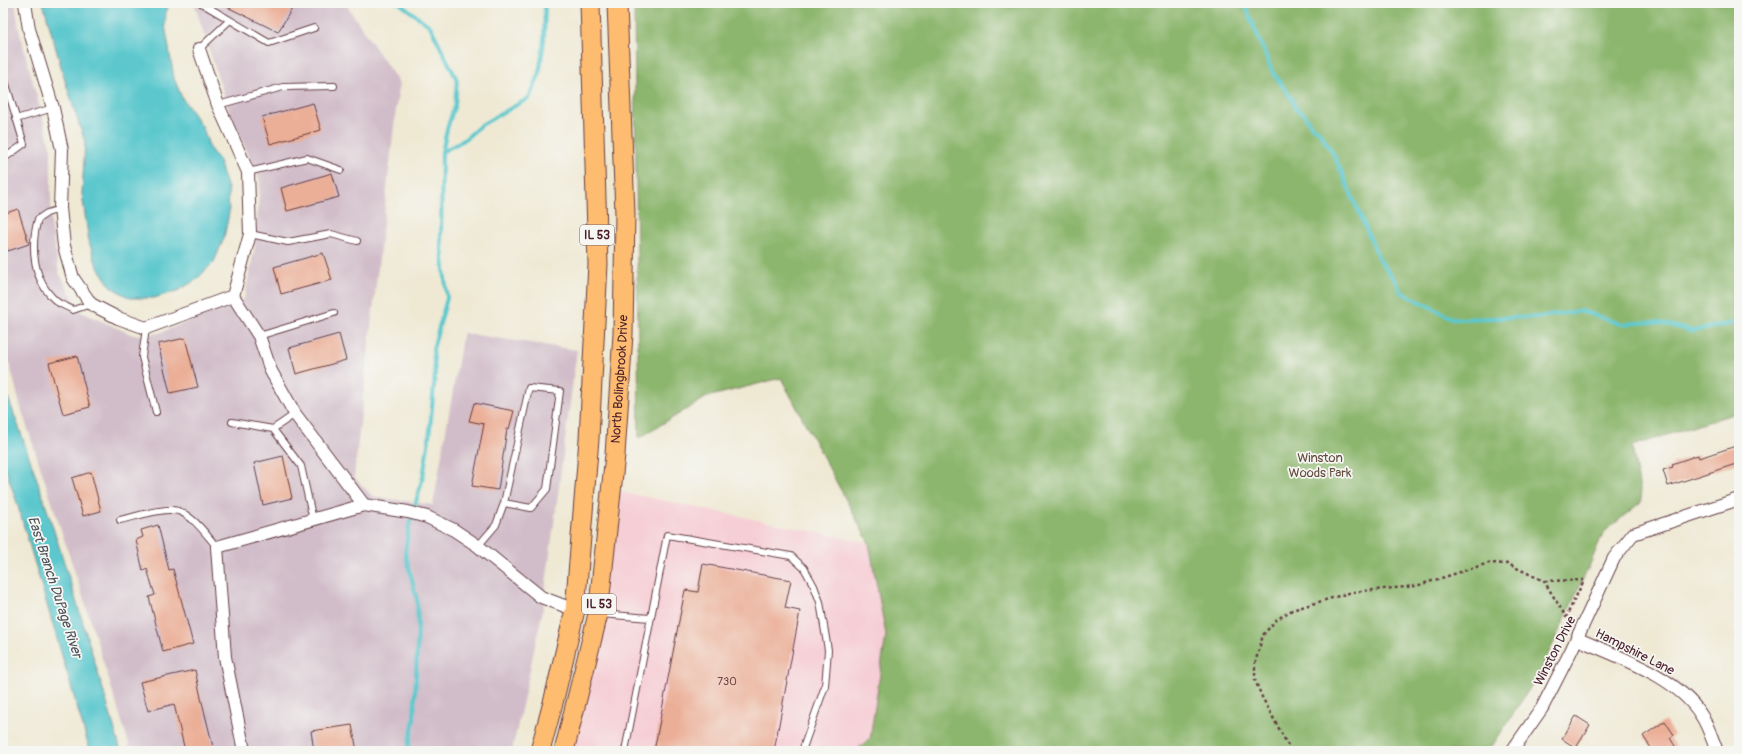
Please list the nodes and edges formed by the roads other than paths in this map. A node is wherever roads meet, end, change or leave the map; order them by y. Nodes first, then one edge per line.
1 (25, 3) edge
2 (201, 3) edge
3 (590, 3) edge
4 (617, 3) edge
5 (230, 20) junction
6 (314, 28) dead end
7 (199, 49) joint
8 (3, 74) edge
9 (334, 86) dead end
10 (218, 105) junction
11 (53, 108) junction
12 (16, 119) junction
13 (3, 159) edge
14 (342, 170) dead end
15 (248, 172) junction
16 (60, 210) junction
17 (250, 234) junction
18 (357, 241) dead end
19 (233, 296) junction
20 (91, 304) junction
21 (334, 313) dead end
22 (146, 328) junction
23 (259, 336) junction
24 (156, 412) dead end
25 (295, 414) junction
26 (232, 422) dead end
27 (274, 429) junction
28 (1739, 499) edge
29 (504, 503) junction
30 (364, 505) junction
31 (120, 520) dead end
32 (313, 520) junction
33 (478, 546) junction
34 (217, 547) junction
35 (575, 610) junction
36 (598, 614) junction
37 (650, 618) junction
38 (1578, 639) junction
39 (244, 751) edge
40 (540, 751) edge
41 (564, 751) edge
42 (625, 751) edge
43 (802, 751) edge
44 (1512, 751) edge
45 (1717, 751) edge

1 - 11 street
2 - 5 lane
3 - 35 main road, North Bolingbrook Drive / IL 53
4 - 36 main road, North Bolingbrook Drive / IL 53
5 - 6 lane
5 - 7 lane
7 - 10 street
8 - 12 lane
9 - 10 lane
10 - 15 street
11 - 12 lane
11 - 16 street
12 - 13 lane
14 - 15 lane
15 - 17 street
16 - 20 street
16 - 20 lane
17 - 18 lane
17 - 19 street
19 - 22 street
19 - 23 street
20 - 22 street
21 - 23 lane
22 - 24 lane
23 - 25 street
25 - 27 lane
25 - 30 street
26 - 27 lane
27 - 32 lane
28 - 38 street, Winston Drive
29 - 29 lane
29 - 33 lane
30 - 32 street
30 - 33 street
31 - 34 lane
32 - 34 street
33 - 35 street
34 - 39 street
35 - 40 main road, North Bolingbrook Drive / IL 53
36 - 37 lane
36 - 41 main road, North Bolingbrook Drive / IL 53
37 - 42 lane
37 - 43 lane
38 - 44 street, Winston Drive
38 - 45 street, Hampshire Lane

